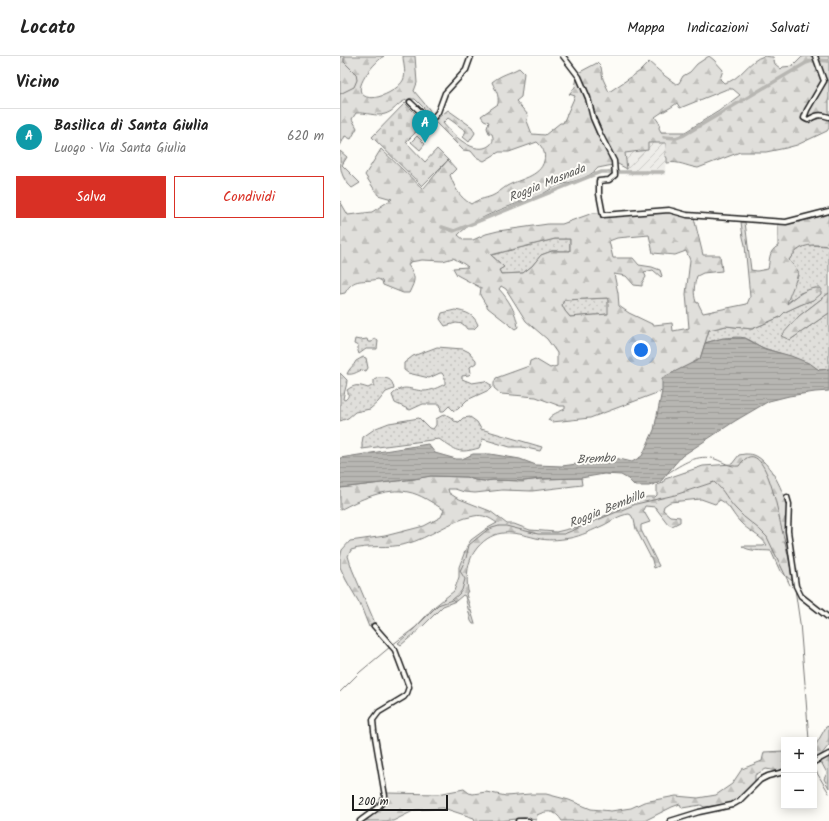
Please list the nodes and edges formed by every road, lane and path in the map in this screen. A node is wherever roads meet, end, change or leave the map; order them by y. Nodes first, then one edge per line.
1 (471, 56) edge
2 (563, 56) edge
3 (815, 56) edge
4 (410, 102) dead end
5 (829, 117) edge
6 (829, 211) edge
7 (787, 497) dead end
8 (829, 618) edge
9 (374, 626) dead end
10 (829, 754) edge
11 (817, 760) edge
12 (781, 773) edge
13 (360, 821) edge
14 (518, 821) edge
15 (528, 821) edge
16 (670, 821) edge

1 - 4 street
2 - 6 street
3 - 5 street
7 - 8 street
9 - 13 street
10 - 11 street
12 - 16 street
14 - 15 street

